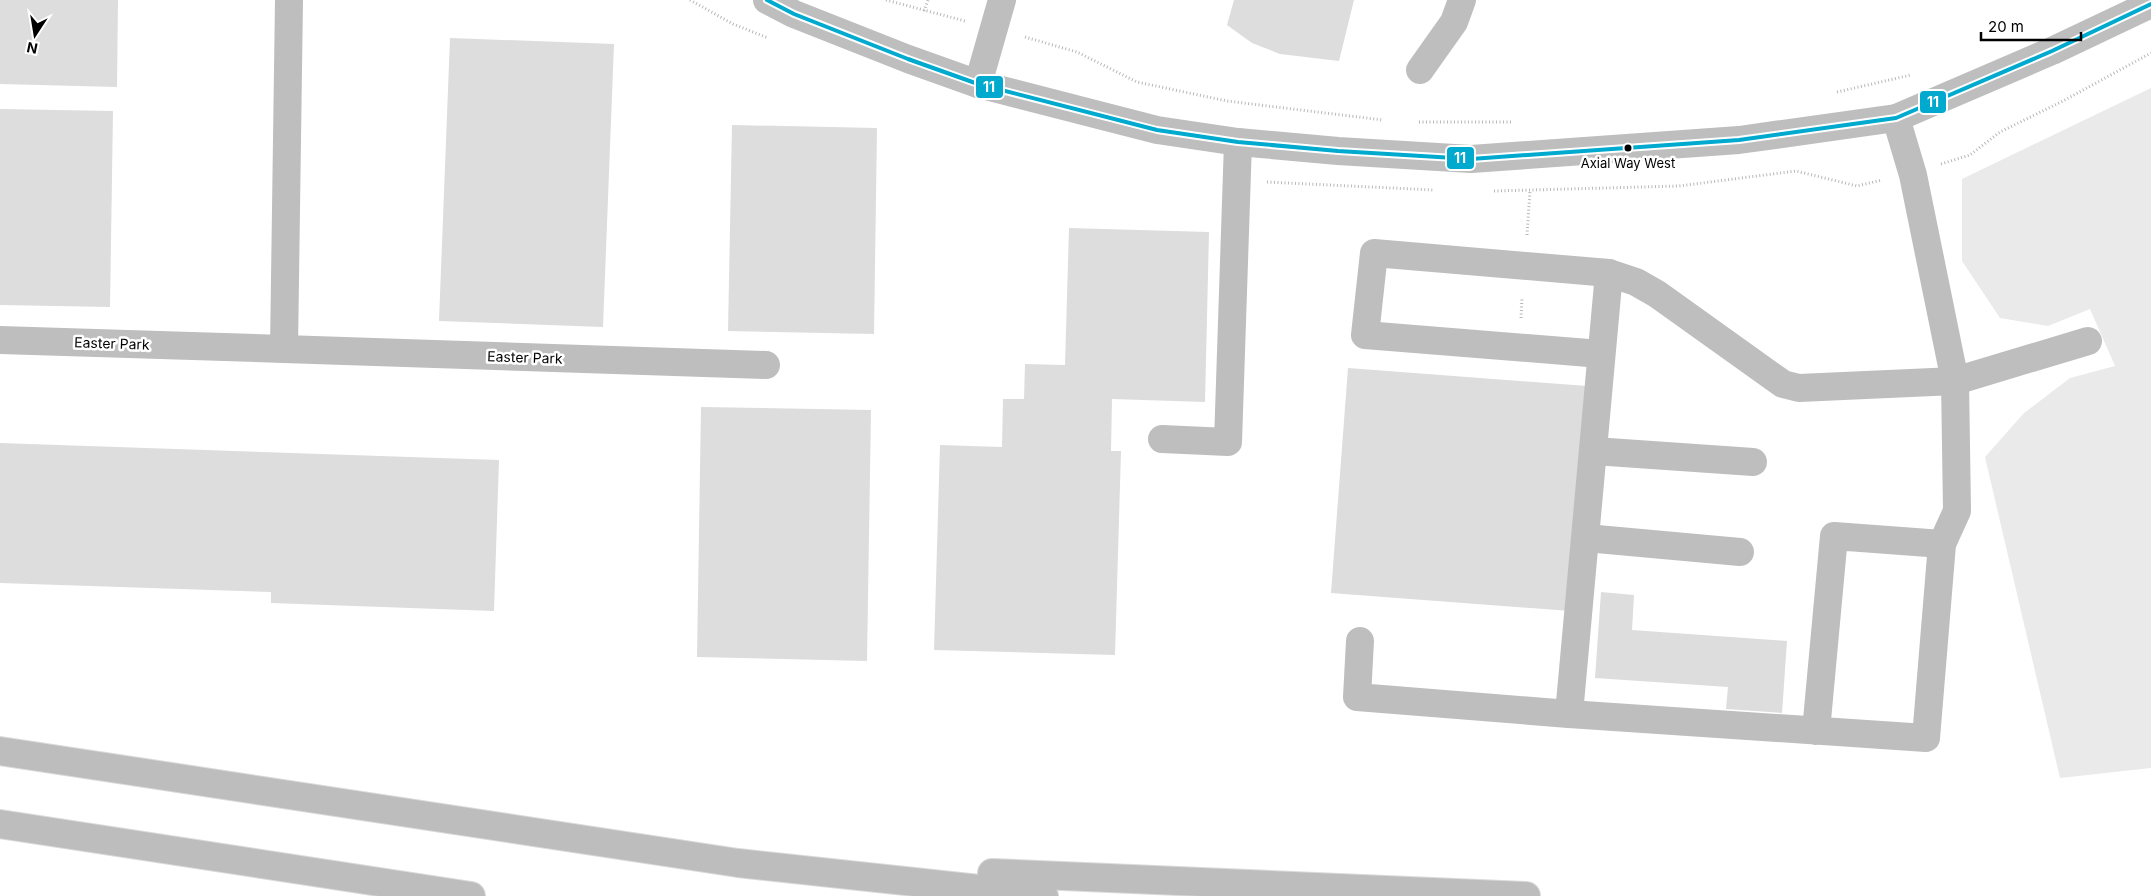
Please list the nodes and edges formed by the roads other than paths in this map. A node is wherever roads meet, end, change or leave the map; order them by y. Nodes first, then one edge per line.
1 (288, 0) edge
2 (767, 0) edge
3 (1002, 0) edge
4 (1462, 0) edge
5 (2151, 4) edge
6 (1420, 70) dead end
7 (978, 84) junction
8 (1896, 118) junction
9 (1238, 142) junction
10 (1609, 273) junction
11 (0, 340) edge
12 (2088, 341) dead end
13 (284, 349) junction
14 (1601, 354) junction
15 (766, 365) dead end
16 (1955, 381) junction
17 (1162, 439) dead end
18 (1594, 451) junction
19 (1753, 462) dead end
20 (1586, 538) junction
21 (1942, 544) junction
22 (1740, 552) dead end
23 (1360, 641) dead end
24 (1569, 714) junction
25 (1816, 731) junction
26 (0, 751) edge
27 (0, 824) edge
28 (738, 863) junction
29 (471, 896) edge
30 (1044, 896) edge
31 (1526, 896) edge

1 - 13 street
2 - 7 street
3 - 7 street
4 - 6 street
5 - 8 street
7 - 9 street
8 - 9 street
8 - 16 street
9 - 17 street
10 - 14 street
10 - 14 street
10 - 16 street
11 - 13 street, Easter Park
12 - 16 street
13 - 15 street, Easter Park
14 - 18 street
16 - 21 street
18 - 19 street
18 - 20 street
20 - 22 street
20 - 24 street
21 - 25 street
21 - 25 street
23 - 24 street
24 - 25 street
26 - 28 highway
27 - 29 highway
28 - 30 highway
28 - 31 highway

